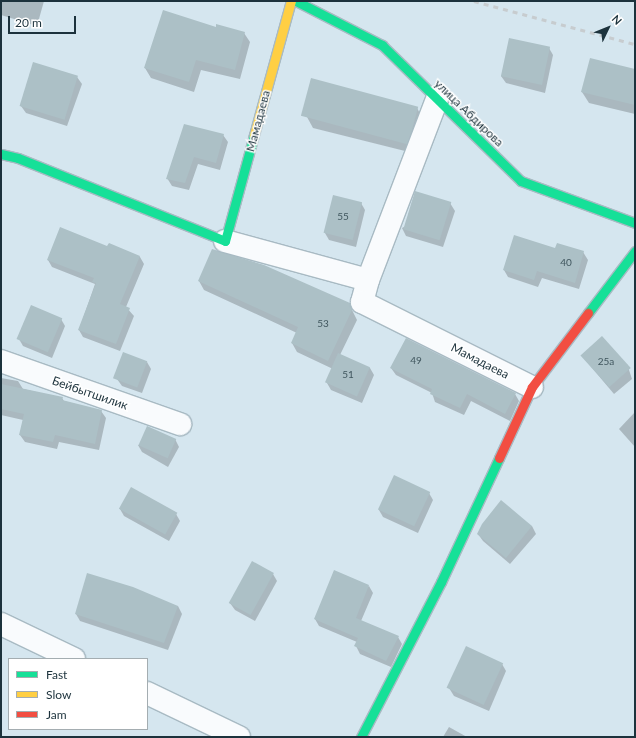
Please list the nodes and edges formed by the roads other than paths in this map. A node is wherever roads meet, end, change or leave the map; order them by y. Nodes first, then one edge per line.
1 (291, 1) edge
2 (296, 1) edge
3 (437, 99) junction
4 (1, 154) edge
5 (635, 223) edge
6 (225, 241) junction
7 (635, 251) edge
8 (368, 280) junction
9 (1, 361) edge
10 (532, 388) junction
11 (180, 424) dead end
12 (1, 624) edge
13 (72, 658) edge
14 (148, 694) edge
15 (239, 737) edge
16 (361, 737) edge

1 - 6 street, Мамадаева
2 - 3 street, улица Абдирова
3 - 5 street, улица Абдирова
3 - 8 street, Мамадаева
4 - 6 street
6 - 8 street
7 - 10 street
8 - 10 street, Мамадаева
9 - 11 street, Бейбытшилик
10 - 16 street
12 - 13 street
14 - 15 street

